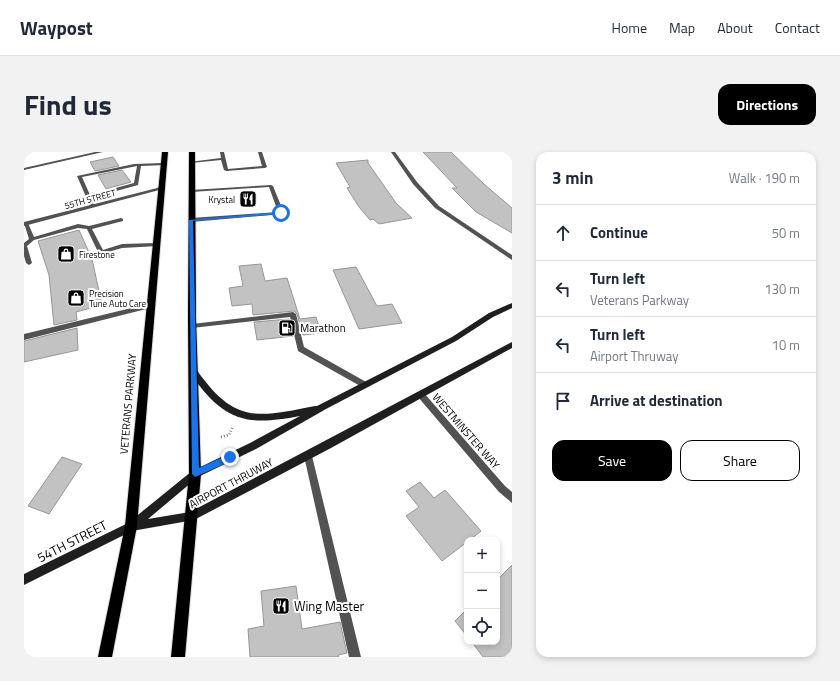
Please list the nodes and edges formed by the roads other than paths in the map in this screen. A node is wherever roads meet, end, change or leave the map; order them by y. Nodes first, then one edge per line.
1 (101, 152) edge
2 (165, 152) edge
3 (192, 152) edge
4 (222, 152) edge
5 (260, 152) edge
6 (393, 152) edge
7 (223, 159) junction
8 (191, 162) junction
9 (163, 164) junction
10 (139, 165) junction
11 (24, 169) edge
12 (161, 188) junction
13 (191, 191) junction
14 (88, 197) junction
15 (92, 206) junction
16 (121, 220) dead end
17 (191, 220) junction
18 (25, 224) edge
19 (89, 228) junction
20 (32, 239) junction
21 (156, 245) junction
22 (512, 258) edge
23 (29, 263) dead end
24 (152, 305) junction
25 (512, 306) edge
26 (192, 326) junction
27 (24, 337) edge
28 (512, 345) edge
29 (193, 372) junction
30 (365, 385) junction
31 (421, 395) junction
32 (323, 407) junction
33 (308, 456) junction
34 (195, 474) junction
35 (512, 498) edge
36 (191, 517) junction
37 (132, 526) junction
38 (24, 580) edge
39 (105, 657) edge
40 (178, 657) edge
41 (355, 657) edge

1 - 11 street
2 - 9 main road, VETERANS PARKWAY
3 - 8 main road
4 - 7 street
5 - 7 street
6 - 22 street
7 - 8 street
8 - 13 main road
9 - 10 street
9 - 12 main road, VETERANS PARKWAY
10 - 14 street
10 - 14 street
12 - 15 street, 55TH STREET
12 - 21 main road, VETERANS PARKWAY
13 - 17 main road
13 - 17 street
14 - 15 street
15 - 18 street, 55TH STREET
16 - 19 street
17 - 26 main road
18 - 20 street
19 - 20 street
19 - 21 street
20 - 23 street
21 - 24 main road, VETERANS PARKWAY
24 - 27 street
24 - 37 main road, VETERANS PARKWAY
25 - 30 main road, AIRPORT THRUWAY
26 - 29 main road
26 - 30 street
28 - 31 main road, AIRPORT THRUWAY
29 - 32 main road
29 - 34 main road
30 - 32 main road, AIRPORT THRUWAY
31 - 33 main road, AIRPORT THRUWAY
31 - 35 street, WESTMINSTER WAY
32 - 34 main road, AIRPORT THRUWAY
33 - 36 main road, AIRPORT THRUWAY
33 - 41 street
34 - 36 main road
34 - 37 main road, AIRPORT THRUWAY
36 - 37 main road, AIRPORT THRUWAY
36 - 40 main road
37 - 38 main road, 54TH STREET
37 - 39 main road, VETERANS PARKWAY

